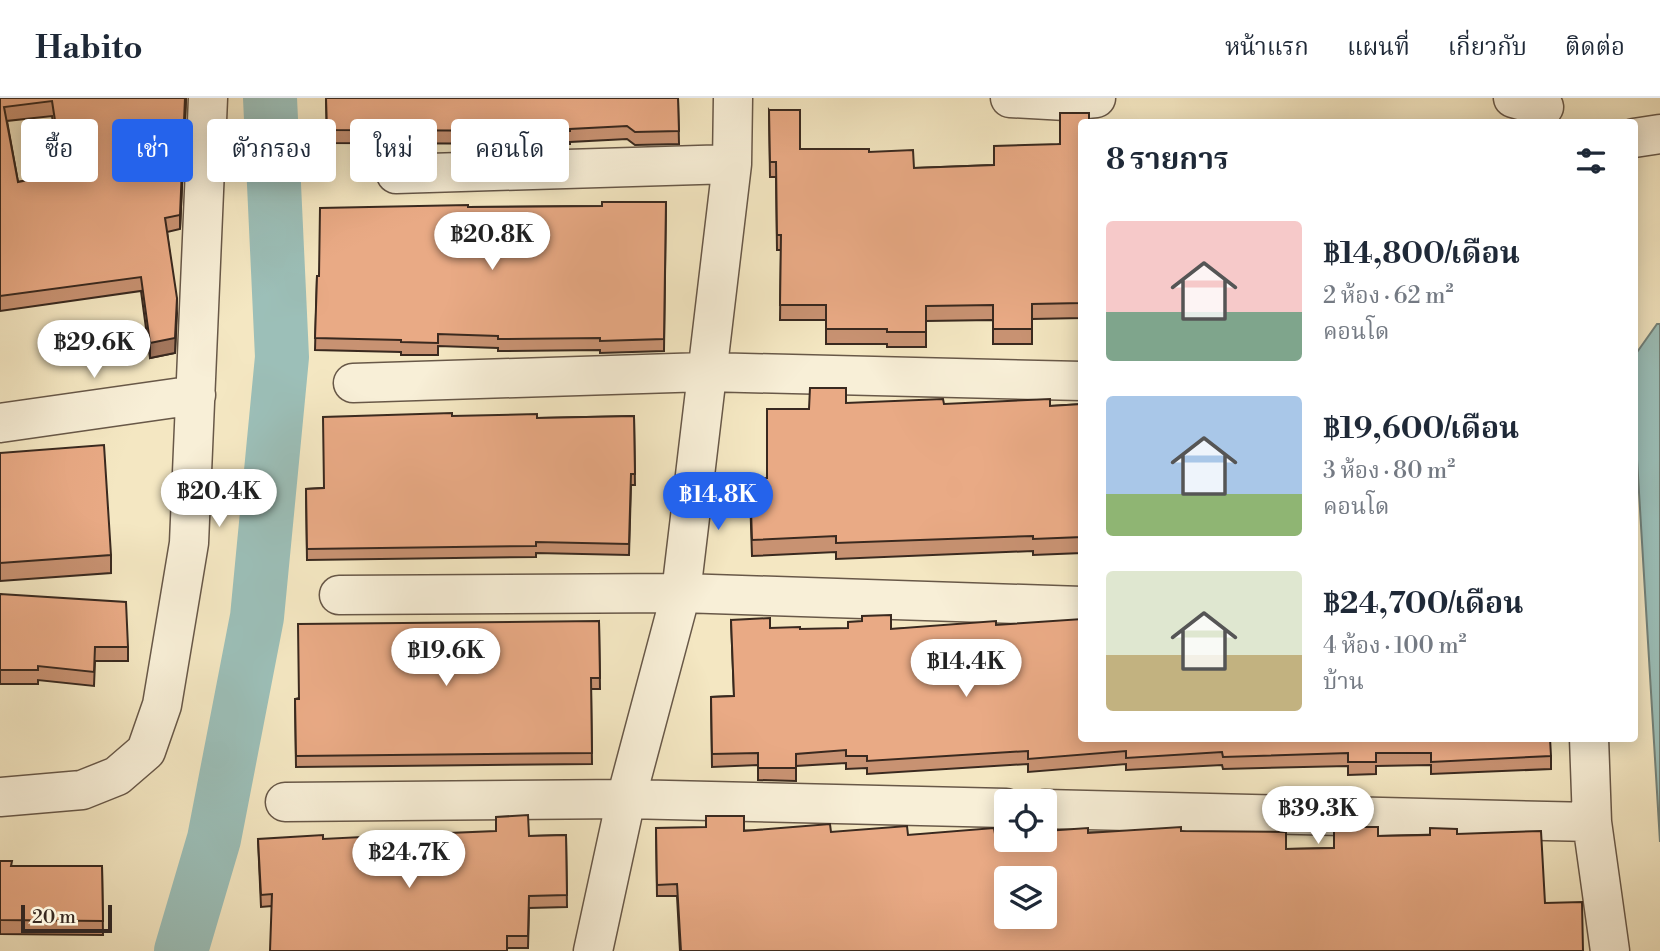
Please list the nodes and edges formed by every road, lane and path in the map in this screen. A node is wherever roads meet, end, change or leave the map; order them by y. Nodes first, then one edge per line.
1 (208, 98) edge
2 (733, 98) edge
3 (1010, 98) edge
4 (1096, 98) edge
5 (1660, 134) edge
6 (1638, 137) edge
7 (732, 164) junction
8 (437, 173) edge
9 (706, 372) junction
10 (1078, 381) edge
11 (353, 383) dead end
12 (196, 395) junction
13 (0, 423) edge
14 (681, 593) junction
15 (338, 595) dead end
16 (1078, 606) edge
17 (1589, 742) edge
18 (0, 797) edge
19 (626, 799) junction
20 (285, 803) dead end
21 (994, 808) edge
22 (1057, 809) edge
23 (1592, 822) junction
24 (593, 951) edge
25 (1610, 951) edge

1 - 12 street
2 - 7 street
3 - 4 street
5 - 6 street
7 - 8 street
7 - 9 street
9 - 10 street
9 - 11 street
9 - 14 street
12 - 13 street
12 - 18 street
14 - 15 street
14 - 16 street
14 - 19 street
17 - 23 street
19 - 20 street
19 - 21 street
19 - 24 street
22 - 23 street
23 - 25 street

